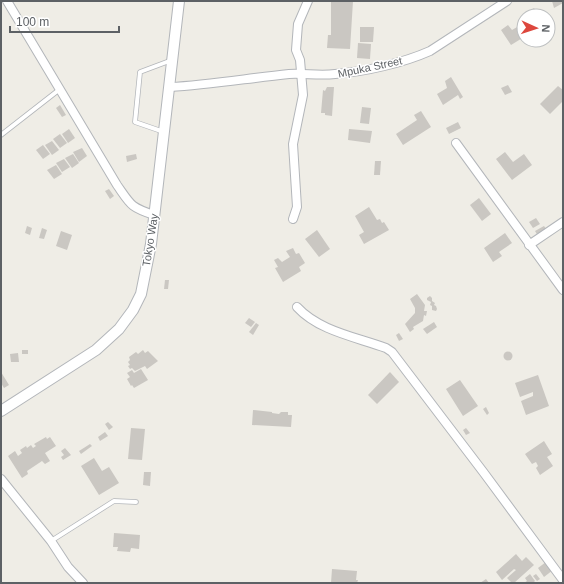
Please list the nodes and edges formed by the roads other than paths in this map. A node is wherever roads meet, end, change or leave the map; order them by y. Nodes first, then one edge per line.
1 (7, 1) edge
2 (180, 1) edge
3 (308, 1) edge
4 (507, 1) edge
5 (172, 60) junction
6 (301, 74) junction
7 (170, 87) junction
8 (60, 89) junction
9 (164, 132) junction
10 (1, 135) edge
11 (456, 143) dead end
12 (154, 215) junction
13 (293, 219) dead end
14 (563, 222) edge
15 (529, 245) junction
16 (563, 290) edge
17 (297, 307) dead end
18 (1, 411) edge
19 (1, 479) edge
20 (136, 502) dead end
21 (51, 541) junction
22 (563, 580) edge
23 (83, 583) edge

1 - 8 street
2 - 5 street, Tokyo Way
3 - 6 street
4 - 6 street, Mpuka Street
5 - 7 street, Tokyo Way
5 - 9 lane
6 - 7 street, Mpuka Street
6 - 13 street
7 - 9 street, Tokyo Way
8 - 10 lane
8 - 12 street
9 - 12 street, Tokyo Way
11 - 15 street
12 - 18 street, Tokyo Way
14 - 15 street
15 - 16 street
17 - 22 street
19 - 21 street
20 - 21 lane
21 - 23 street

